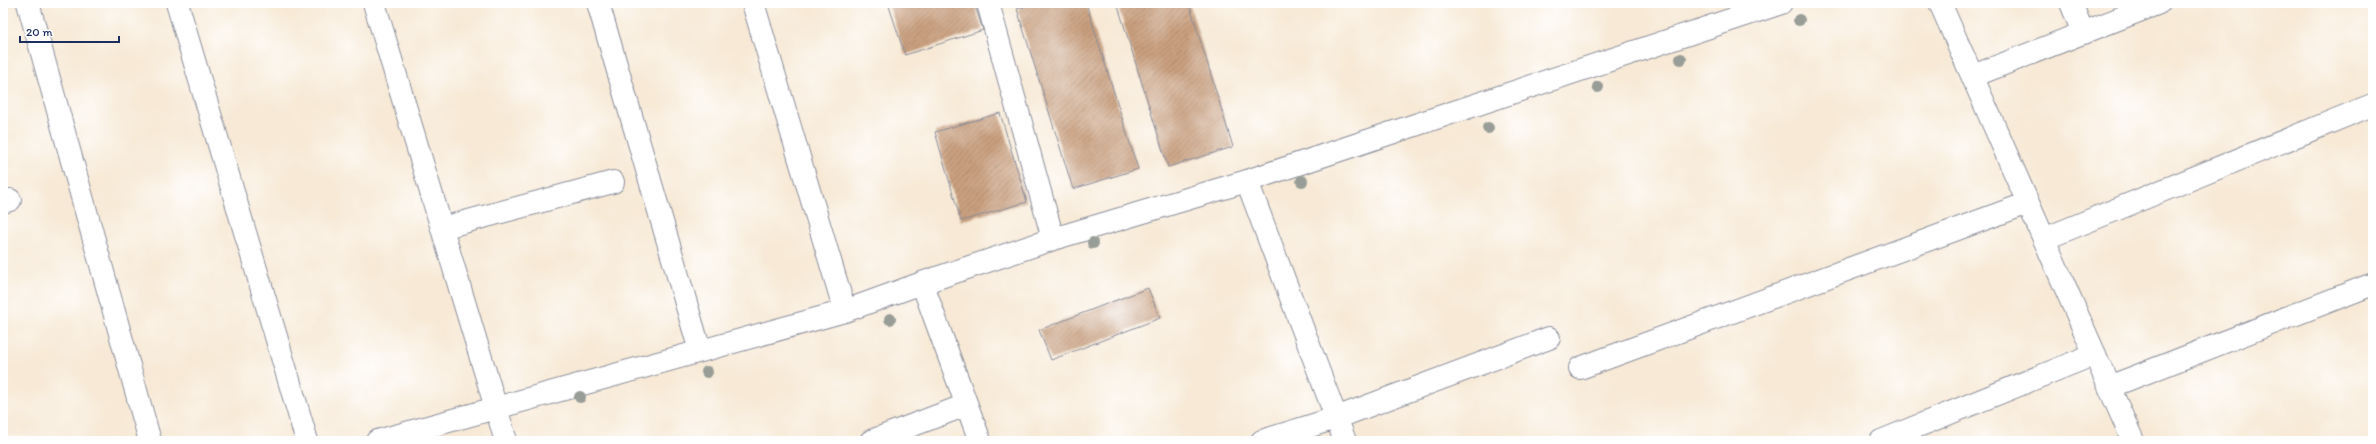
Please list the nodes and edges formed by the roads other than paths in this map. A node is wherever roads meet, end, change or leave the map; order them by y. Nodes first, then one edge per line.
1 (28, 3) edge
2 (177, 3) edge
3 (374, 3) edge
4 (598, 3) edge
5 (753, 3) edge
6 (988, 3) edge
7 (1780, 3) edge
8 (1940, 3) edge
9 (2071, 3) edge
10 (2159, 3) edge
11 (2083, 33) junction
12 (1973, 76) junction
13 (2372, 105) dead end
14 (1248, 181) junction
15 (613, 182) dead end
16 (2028, 203) junction
17 (442, 228) junction
18 (1053, 239) junction
19 (2044, 240) junction
20 (922, 283) junction
21 (2373, 284) edge
22 (845, 311) junction
23 (1549, 338) dead end
24 (700, 351) junction
25 (2095, 354) junction
26 (1580, 368) dead end
27 (2109, 387) junction
28 (966, 405) junction
29 (495, 407) junction
30 (1336, 418) junction
31 (150, 441) edge
32 (307, 441) edge
33 (377, 441) edge
34 (506, 441) edge
35 (871, 441) edge
36 (980, 441) edge
37 (1262, 441) edge
38 (1345, 441) edge
39 (1881, 441) edge
40 (2133, 441) edge

1 - 31 street
2 - 32 street
3 - 17 street
4 - 24 street
5 - 22 street
6 - 18 street
7 - 14 street
8 - 12 street
9 - 11 street
10 - 11 street
11 - 12 street
12 - 16 street
13 - 19 street
14 - 18 street
14 - 30 street
15 - 17 street
16 - 19 street
16 - 26 street
17 - 29 street
18 - 20 street
19 - 25 street
20 - 22 street
20 - 28 street
21 - 27 street
22 - 24 street
23 - 30 street
24 - 29 street
25 - 27 street
25 - 39 street
27 - 40 street
28 - 35 street
28 - 36 street
29 - 33 street
29 - 34 street
30 - 37 street
30 - 38 street

